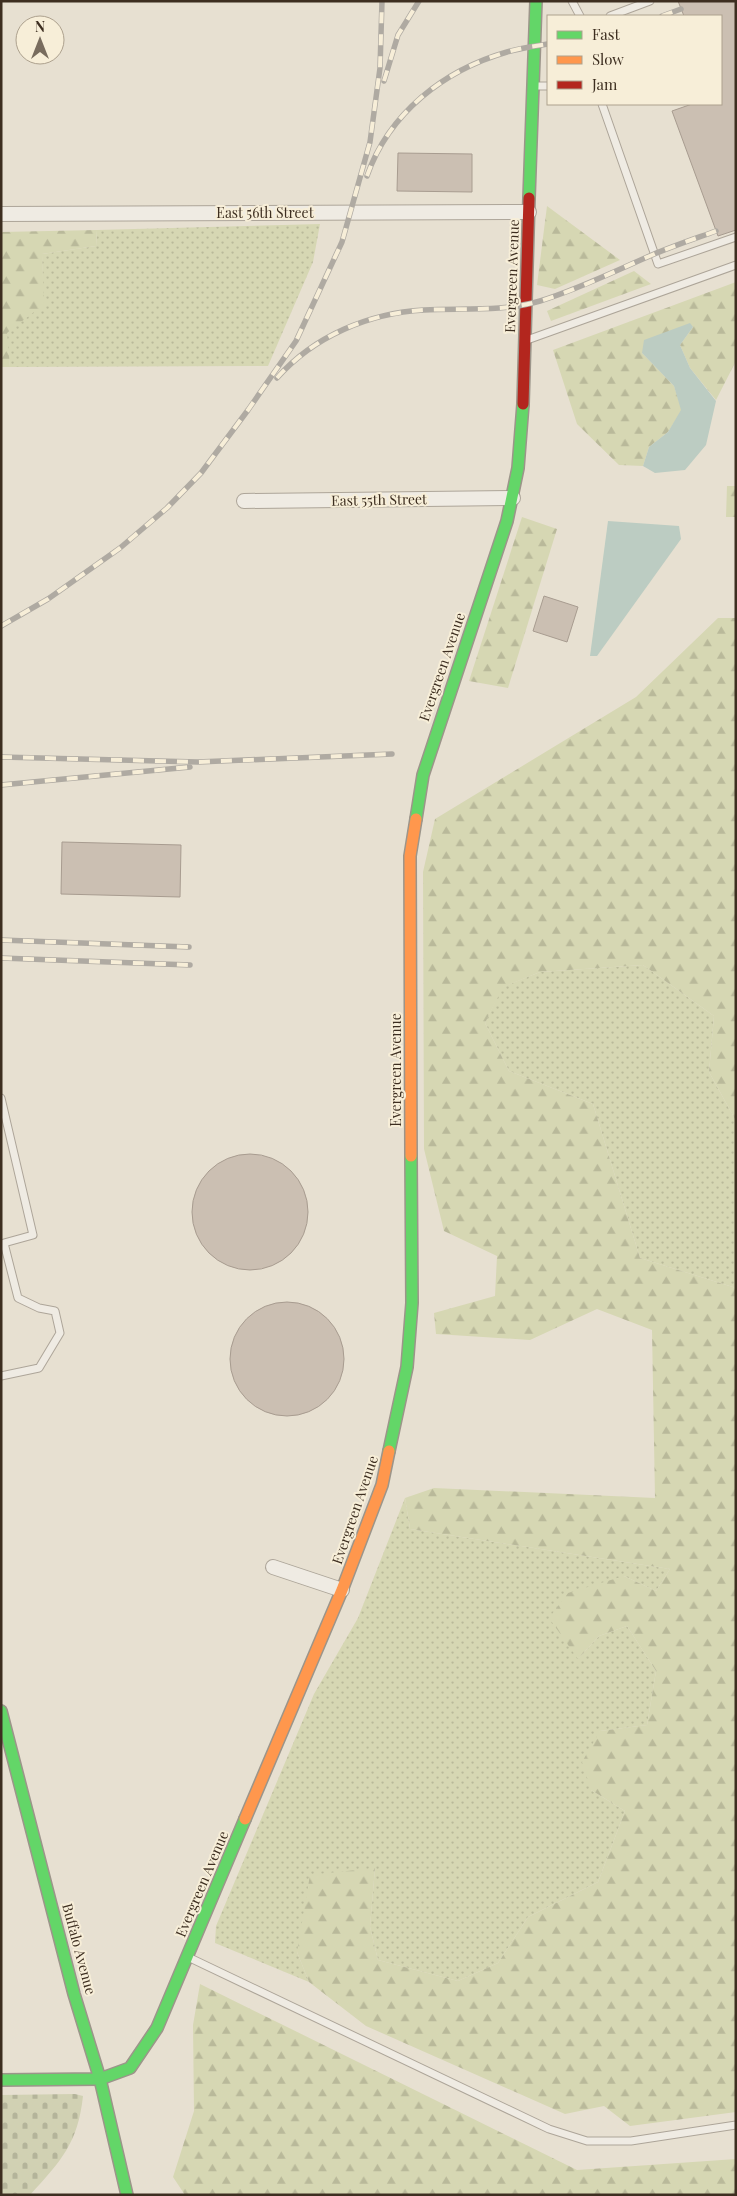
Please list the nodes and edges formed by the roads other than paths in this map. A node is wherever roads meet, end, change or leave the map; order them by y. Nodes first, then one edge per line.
1 (536, 1) edge
2 (572, 1) edge
3 (650, 1) edge
4 (579, 15) edge
5 (613, 15) edge
6 (534, 86) junction
7 (547, 86) edge
8 (602, 105) edge
9 (530, 212) junction
10 (1, 214) edge
11 (736, 237) edge
12 (736, 265) edge
13 (524, 341) junction
14 (513, 498) junction
15 (244, 501) dead end
16 (1, 1098) edge
17 (1, 1376) edge
18 (274, 1567) dead end
19 (342, 1590) junction
20 (2, 1719) edge
21 (188, 1957) junction
22 (100, 2079) junction
23 (1, 2080) edge
24 (736, 2125) edge
25 (127, 2195) edge

1 - 6 street, Evergreen Avenue
2 - 4 lane
3 - 5 lane
6 - 7 lane
6 - 9 street, Evergreen Avenue
8 - 11 lane
9 - 10 street, East 56th Street
9 - 13 street, Evergreen Avenue
12 - 13 lane
13 - 14 street, Evergreen Avenue
14 - 15 street, East 55th Street
14 - 19 street, Evergreen Avenue
16 - 17 lane
18 - 19 street
19 - 21 street, Evergreen Avenue
20 - 22 street, Buffalo Avenue
21 - 22 street, Evergreen Avenue
21 - 24 lane
22 - 23 street, Evergreen Avenue
22 - 25 street, Buffalo Avenue

